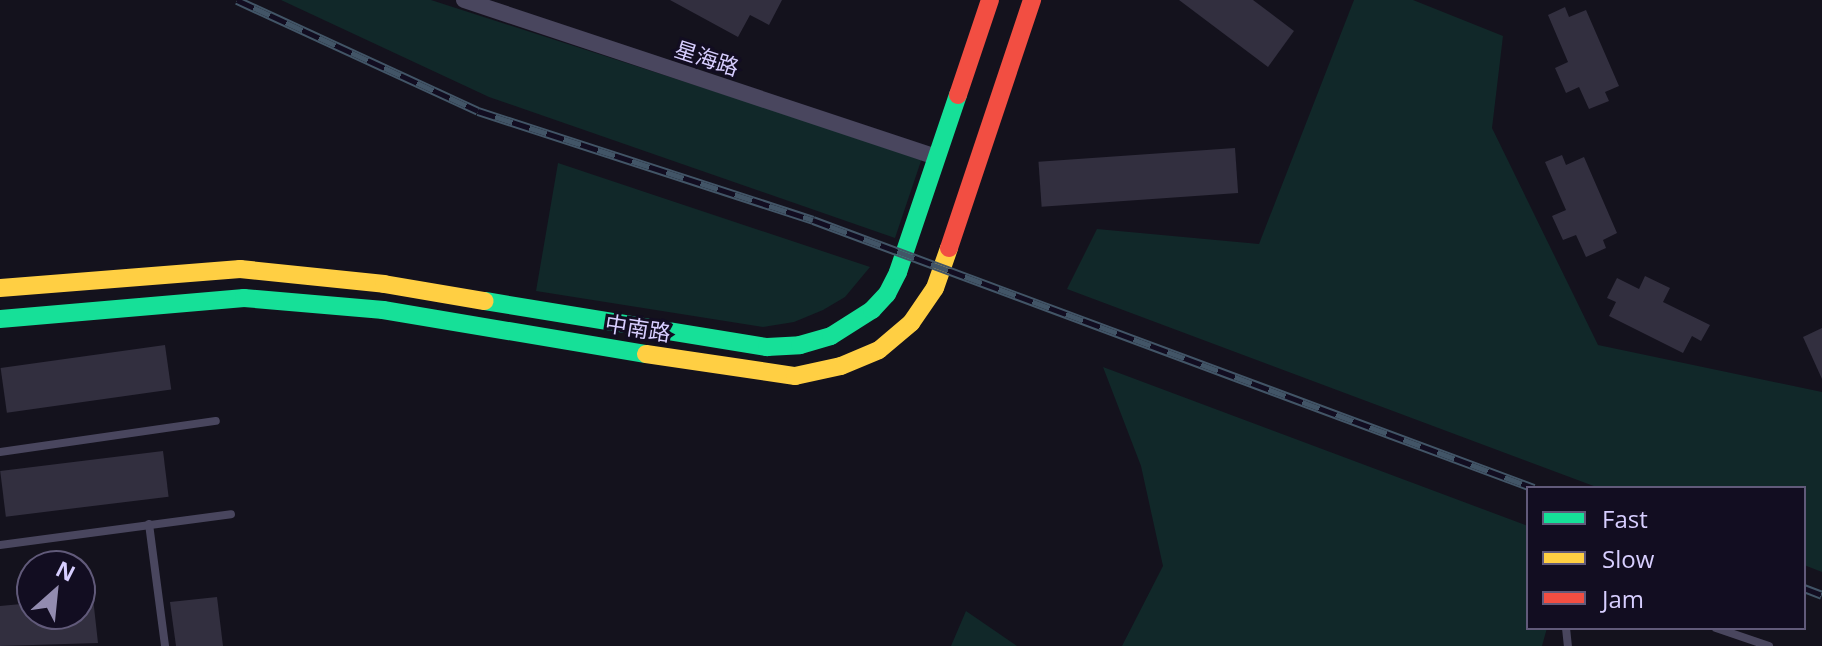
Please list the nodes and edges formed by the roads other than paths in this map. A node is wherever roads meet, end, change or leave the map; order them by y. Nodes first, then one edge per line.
1 (464, 0) edge
2 (990, 0) edge
3 (1032, 0) edge
4 (937, 157) junction
5 (0, 288) edge
6 (0, 319) edge
7 (216, 421) dead end
8 (0, 452) edge
9 (231, 514) dead end
10 (149, 524) junction
11 (0, 545) edge
12 (1722, 630) edge
13 (165, 646) edge
14 (1769, 646) edge

1 - 4 street, 星海路
2 - 4 main road, 中南路
3 - 6 main road, 中南路
4 - 5 main road, 中南路
7 - 8 lane
9 - 10 lane
10 - 11 lane
10 - 13 lane
12 - 14 lane

